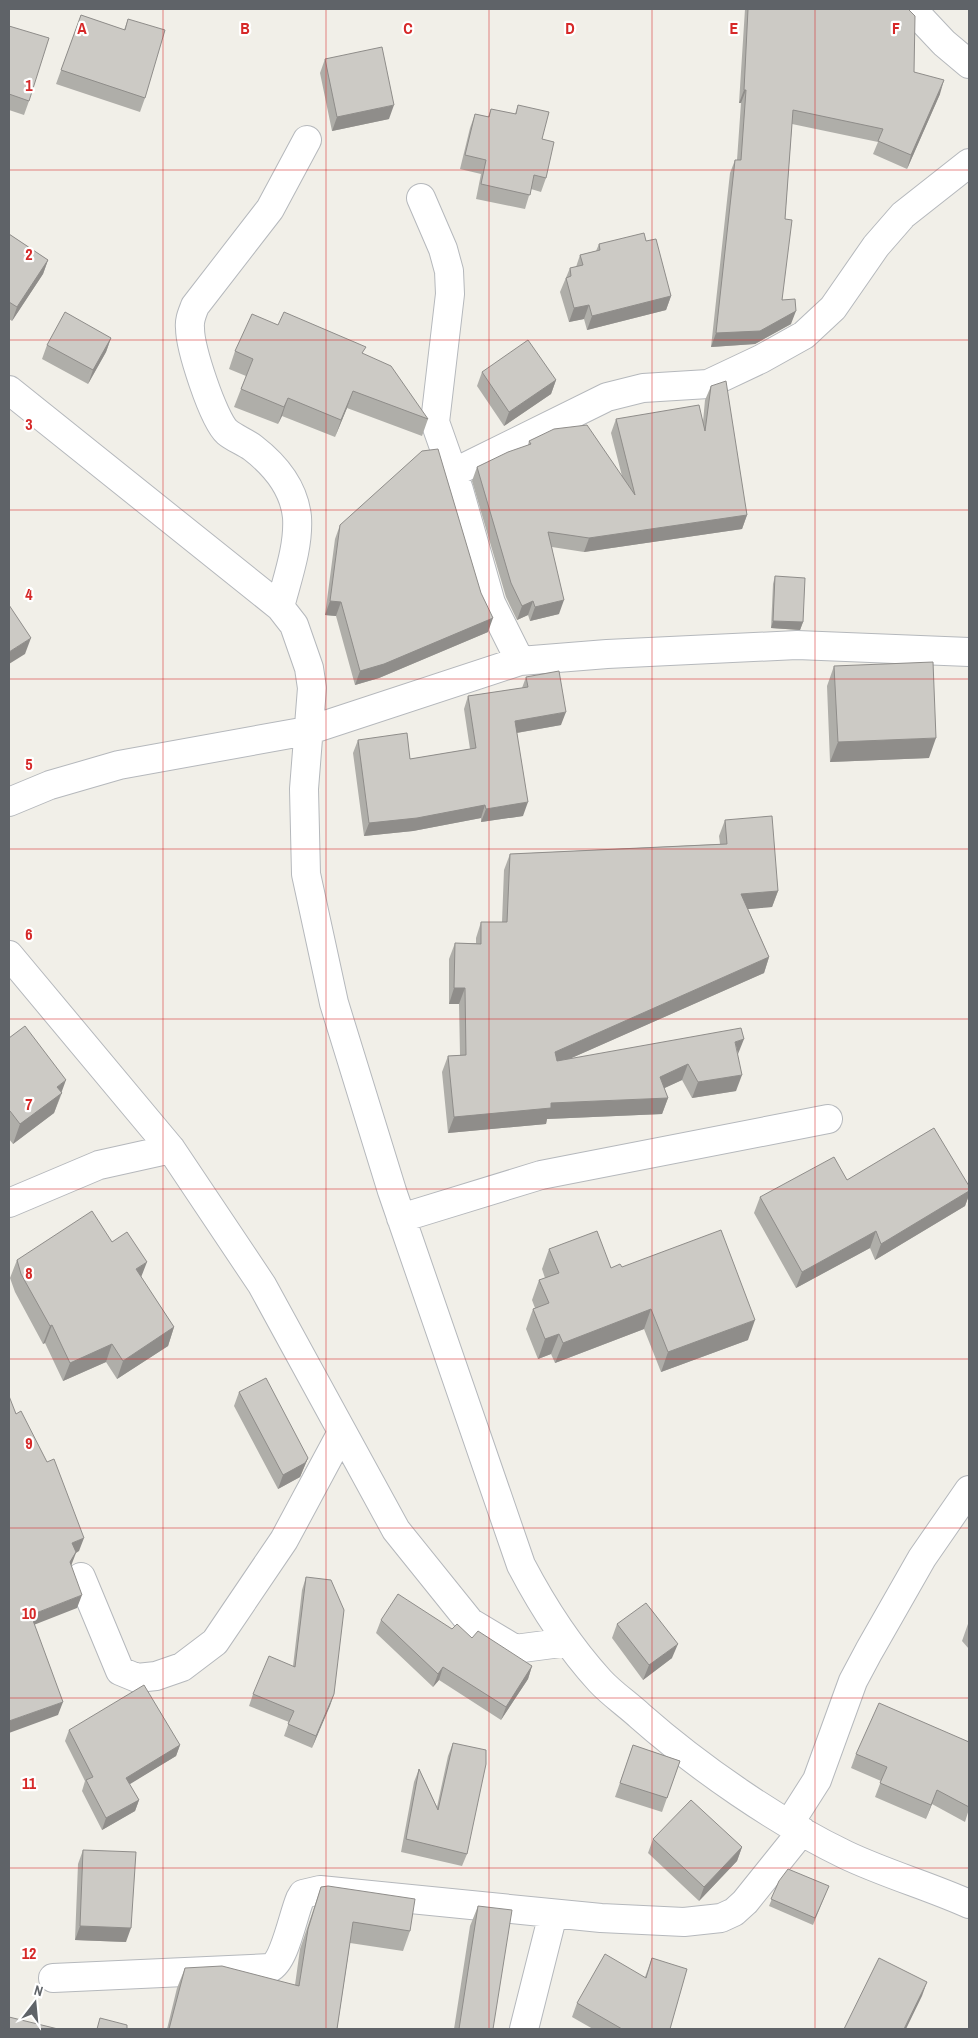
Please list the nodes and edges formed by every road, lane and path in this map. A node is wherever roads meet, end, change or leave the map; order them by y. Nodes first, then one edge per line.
1 (912, 9) edge
2 (969, 64) edge
3 (307, 140) dead end
4 (969, 164) edge
5 (421, 198) dead end
6 (9, 390) edge
7 (453, 473) junction
8 (280, 607) junction
9 (969, 652) edge
10 (520, 661) junction
11 (307, 731) junction
12 (9, 802) edge
13 (9, 955) edge
14 (828, 1119) dead end
15 (171, 1149) junction
16 (9, 1203) edge
17 (401, 1218) junction
18 (342, 1432) junction
19 (969, 1490) edge
20 (81, 1577) dead end
21 (568, 1642) junction
22 (796, 1827) junction
23 (969, 1904) edge
24 (554, 1914) junction
25 (53, 1978) dead end
26 (524, 2029) edge

1 - 2 street
3 - 8 street
4 - 7 street
5 - 7 street
6 - 8 street
7 - 10 street
8 - 11 street
9 - 10 street
10 - 11 street
11 - 12 street
11 - 17 street
13 - 15 street
14 - 17 street
15 - 16 street
15 - 18 street
17 - 21 street
18 - 20 street
18 - 21 street
19 - 22 street
21 - 22 street
22 - 23 street
22 - 24 street
24 - 25 street
24 - 26 street

